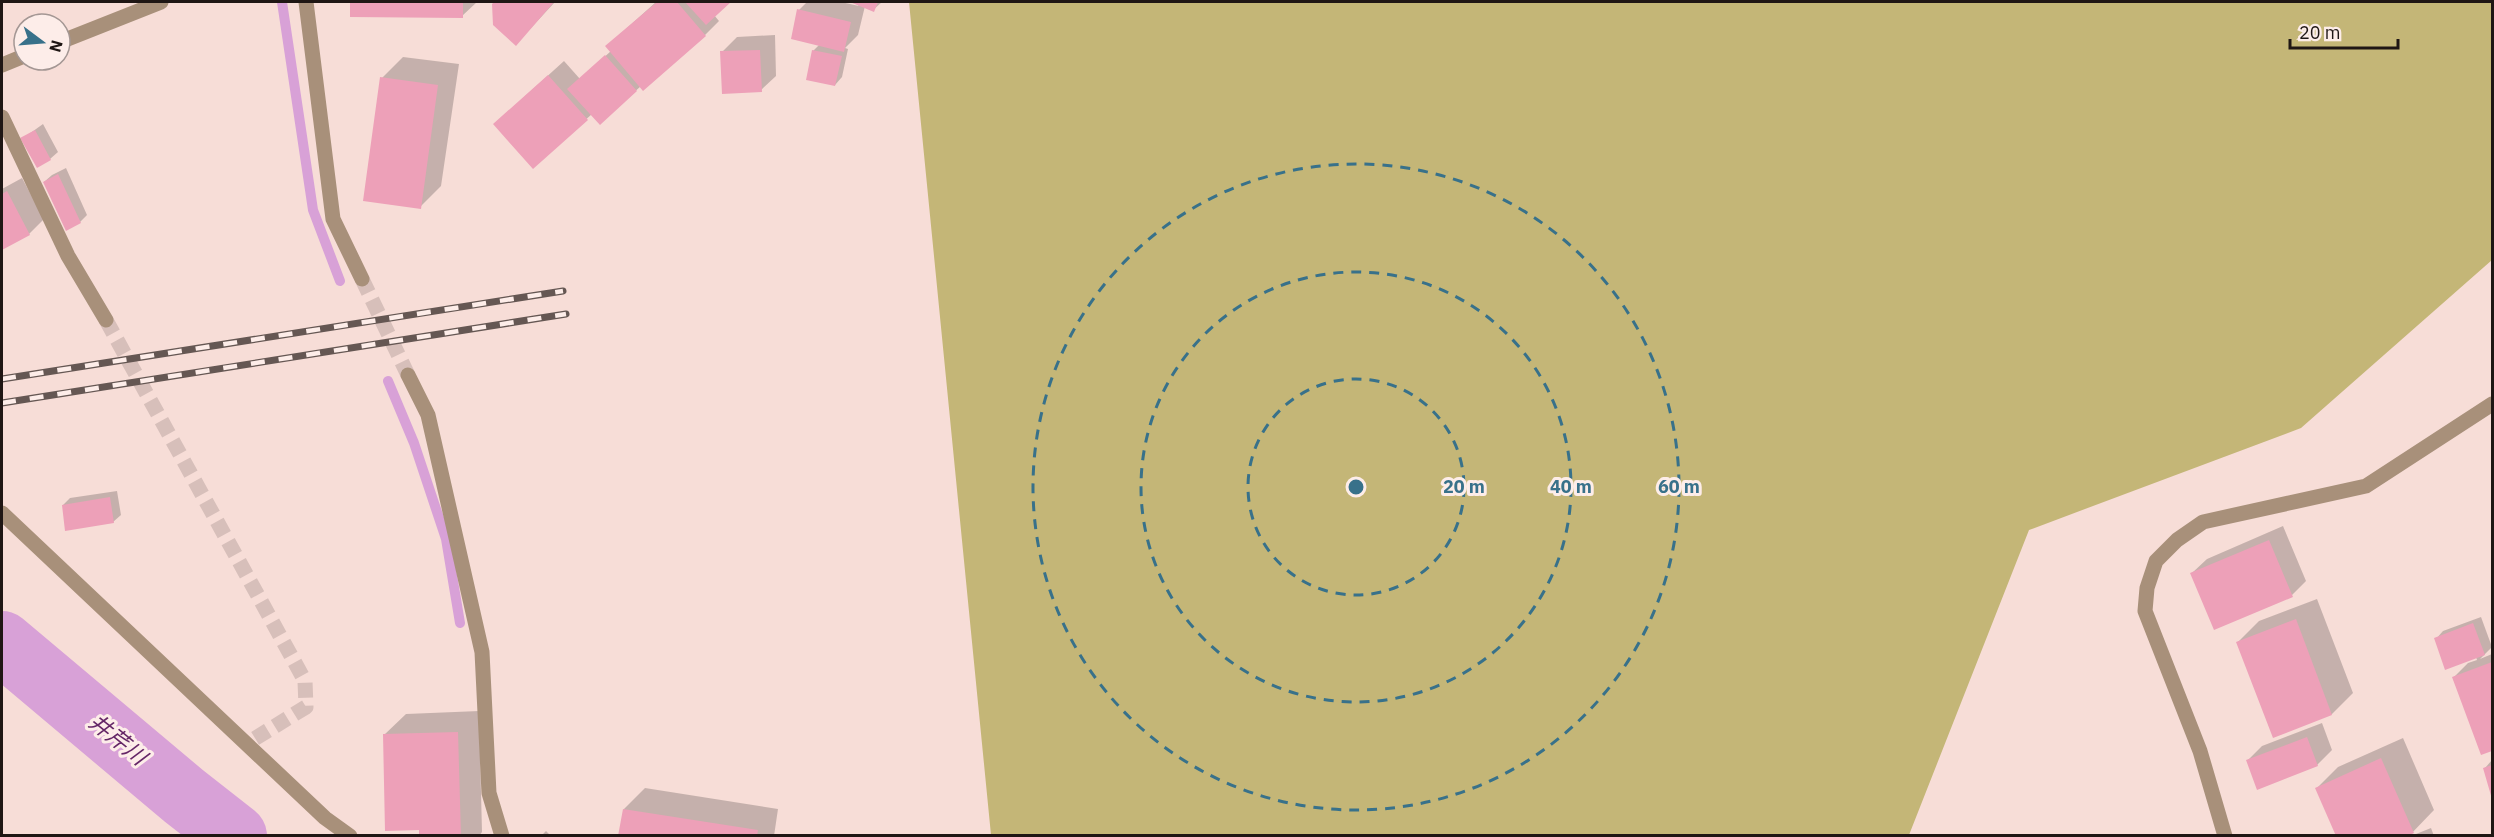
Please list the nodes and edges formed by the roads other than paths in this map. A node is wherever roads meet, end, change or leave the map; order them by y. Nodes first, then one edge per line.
1 (161, 2) edge
2 (306, 2) edge
3 (72, 37) edge
4 (2, 117) edge
5 (362, 279) tunnel mouth
6 (106, 320) tunnel mouth
7 (408, 375) tunnel mouth
8 (2493, 404) edge
9 (2, 513) edge
10 (350, 836) edge
11 (502, 836) edge
12 (2224, 836) edge

1 - 3 street
2 - 5 street
4 - 6 street
7 - 11 street
8 - 12 street
9 - 10 street

